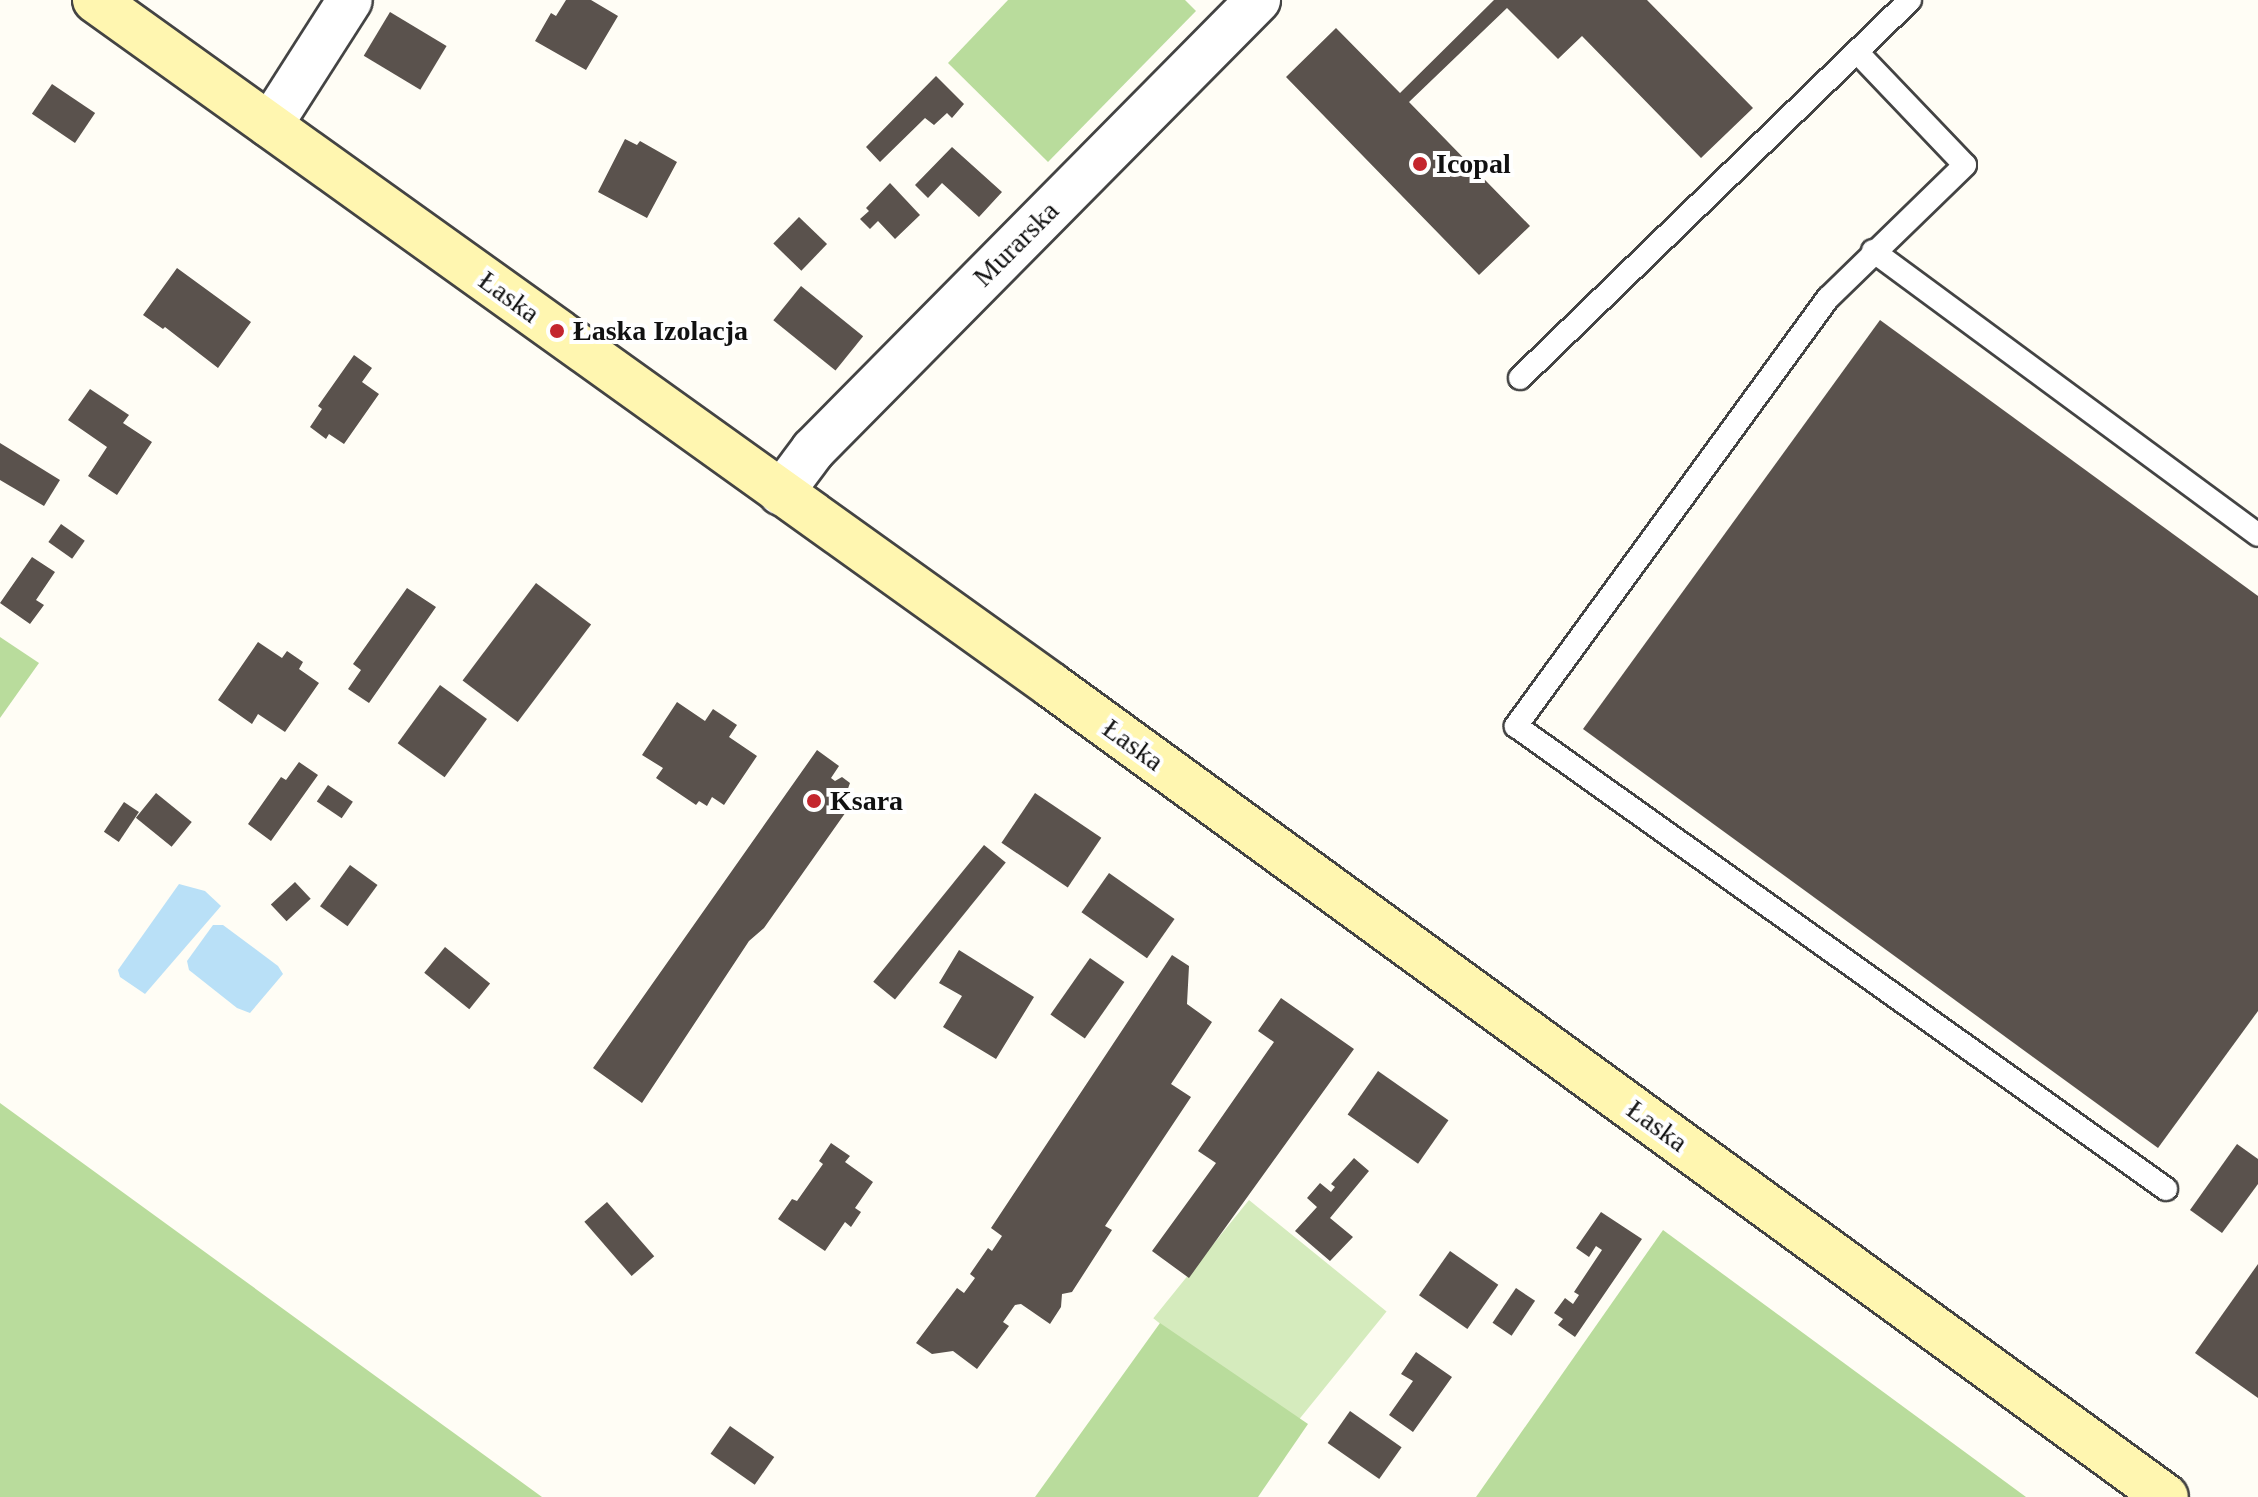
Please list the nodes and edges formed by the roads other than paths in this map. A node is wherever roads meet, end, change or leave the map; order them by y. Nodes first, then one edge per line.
1 (95, 0) edge
2 (350, 0) edge
3 (1258, 0) edge
4 (1910, 0) edge
5 (1857, 52) junction
6 (270, 125) junction
7 (1873, 251) junction
8 (1520, 378) dead end
9 (781, 493) junction
10 (2258, 535) edge
11 (2166, 1189) dead end
12 (2166, 1497) edge

1 - 6 main road, Łaska
2 - 6 street
3 - 9 street, Murarska
4 - 5 lane
5 - 7 lane
5 - 8 lane
6 - 9 main road, Łaska
7 - 10 lane
7 - 11 lane
9 - 12 main road, Łaska

